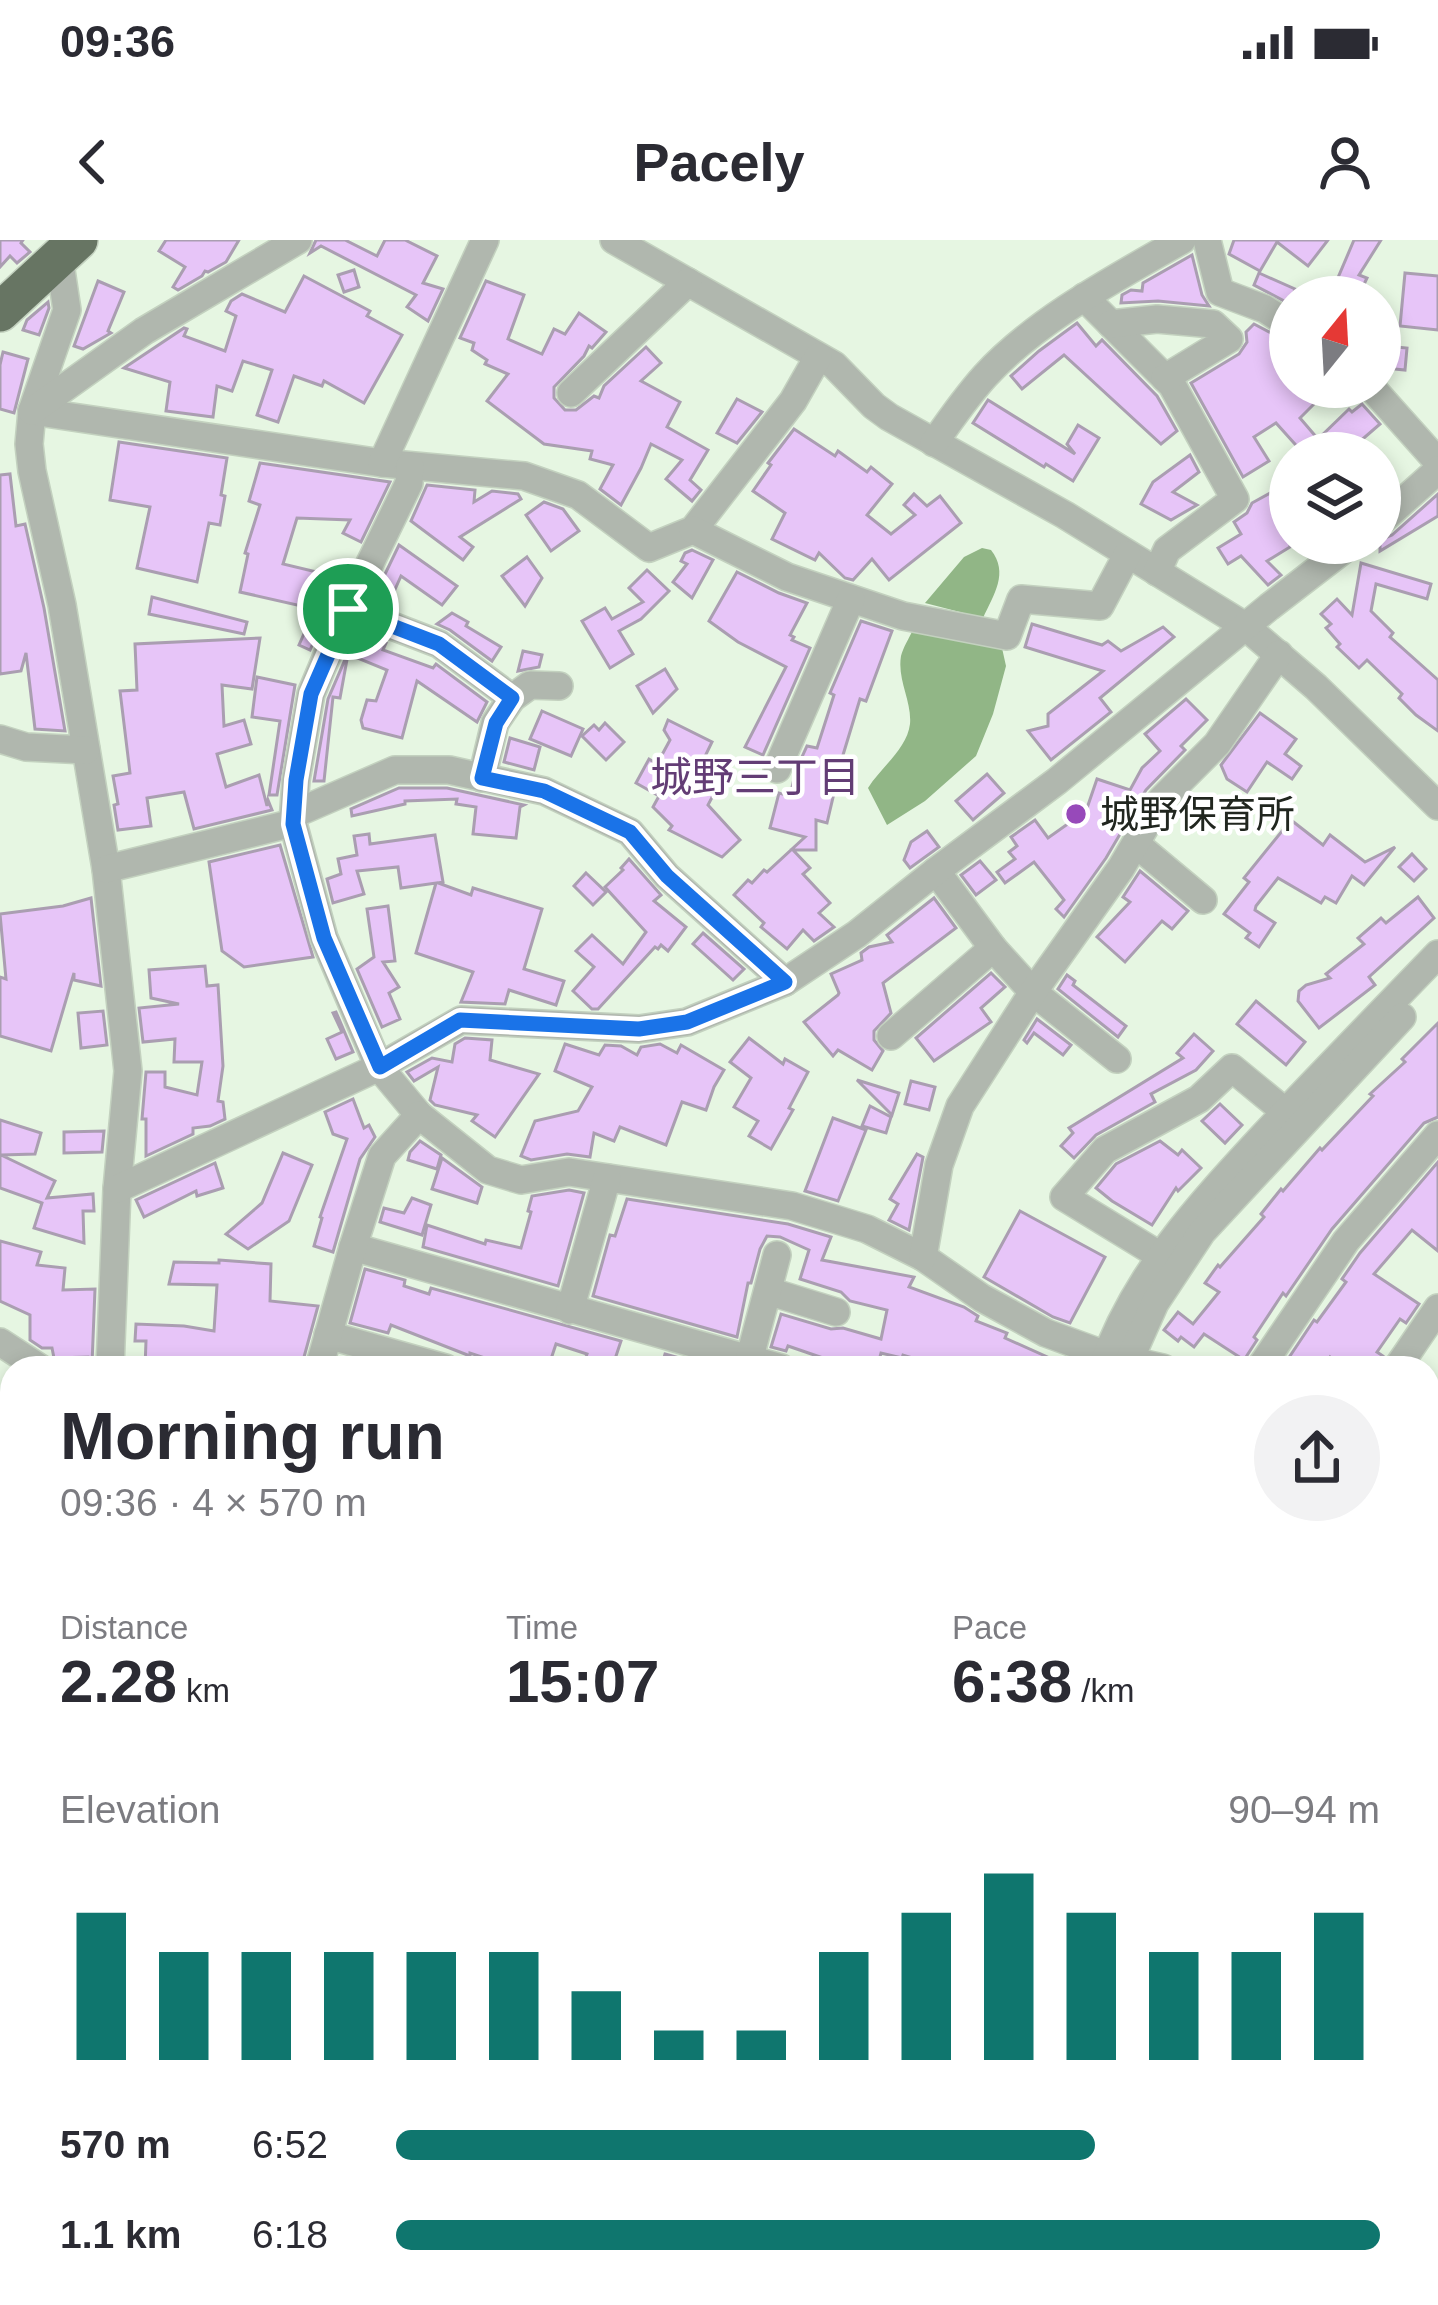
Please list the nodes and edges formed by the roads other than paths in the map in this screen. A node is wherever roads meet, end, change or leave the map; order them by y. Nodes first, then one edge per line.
1 (298, 240) edge
2 (484, 240) edge
3 (614, 240) edge
4 (1182, 240) edge
5 (1207, 240) edge
6 (69, 249) edge
7 (688, 282) junction
8 (1084, 296) junction
9 (0, 312) edge
10 (1269, 312) edge
11 (1111, 323) junction
12 (830, 365) junction
13 (1165, 378) junction
14 (571, 393) dead end
15 (1389, 408) edge
16 (32, 410) junction
17 (934, 443) junction
18 (29, 444) junction
19 (0, 447) edge
20 (382, 463) junction
21 (410, 466) junction
22 (1438, 466) edge
23 (1401, 502) edge
24 (693, 530) junction
25 (1127, 555) junction
26 (1325, 564) edge
27 (1157, 572) junction
28 (851, 599) junction
29 (348, 609) junction
30 (1246, 626) junction
31 (1279, 654) junction
32 (559, 686) dead end
33 (512, 698) junction
34 (0, 739) edge
35 (86, 750) junction
36 (777, 769) dead end
37 (482, 778) junction
38 (1438, 806) edge
39 (293, 819) junction
40 (1136, 844) junction
41 (106, 869) junction
42 (936, 871) junction
43 (1202, 900) dead end
44 (993, 948) junction
45 (1438, 954) edge
46 (1438, 979) edge
47 (785, 982) junction
48 (1033, 992) junction
49 (891, 1036) dead end
50 (1117, 1059) dead end
51 (380, 1067) junction
52 (419, 1115) junction
53 (1294, 1118) junction
54 (1438, 1135) edge
55 (607, 1178) junction
56 (117, 1190) junction
57 (353, 1247) junction
58 (777, 1255) dead end
59 (1160, 1256) junction
60 (923, 1257) junction
61 (768, 1291) junction
62 (1438, 1308) edge
63 (570, 1310) junction
64 (836, 1312) dead end
65 (328, 1335) junction
66 (110, 1356) edge
67 (322, 1356) edge
68 (402, 1356) edge
69 (722, 1356) edge
70 (750, 1356) edge
71 (1101, 1356) edge
72 (1118, 1356) edge
73 (1120, 1356) edge
74 (1268, 1356) edge
75 (1405, 1356) edge

1 - 16 street
2 - 20 street
3 - 7 street
4 - 8 street
5 - 10 street
6 - 9 highway
6 - 16 street
7 - 12 street
7 - 14 street
8 - 11 street
8 - 17 street
11 - 13 street
11 - 13 street
12 - 17 street
12 - 24 street
13 - 27 street
15 - 22 street
16 - 18 street
16 - 20 street
17 - 25 street
18 - 19 street
18 - 35 street
20 - 21 street
21 - 24 street
21 - 29 street
22 - 23 street
24 - 28 street
25 - 27 street
25 - 28 street
26 - 30 street
27 - 30 street
28 - 36 street
29 - 33 street
29 - 39 street
30 - 31 street
30 - 42 street
31 - 38 street
31 - 40 street
32 - 33 street
33 - 37 street
34 - 35 street
35 - 41 street
37 - 39 street
37 - 47 street
39 - 41 street
39 - 51 street
40 - 43 street
40 - 48 street
41 - 56 street
42 - 44 street
42 - 47 street
44 - 48 street
44 - 49 street
45 - 53 street
46 - 53 street
47 - 51 street
48 - 50 street
48 - 60 street
51 - 52 street
51 - 56 street
52 - 55 street
52 - 57 street
53 - 59 street
53 - 59 street
53 - 73 street
54 - 74 street
55 - 60 street
55 - 63 street
56 - 66 street
57 - 63 street
57 - 65 street
58 - 61 street
59 - 72 street
60 - 71 street
61 - 64 street
61 - 70 street
62 - 75 street
63 - 69 street
65 - 67 street
65 - 68 street

